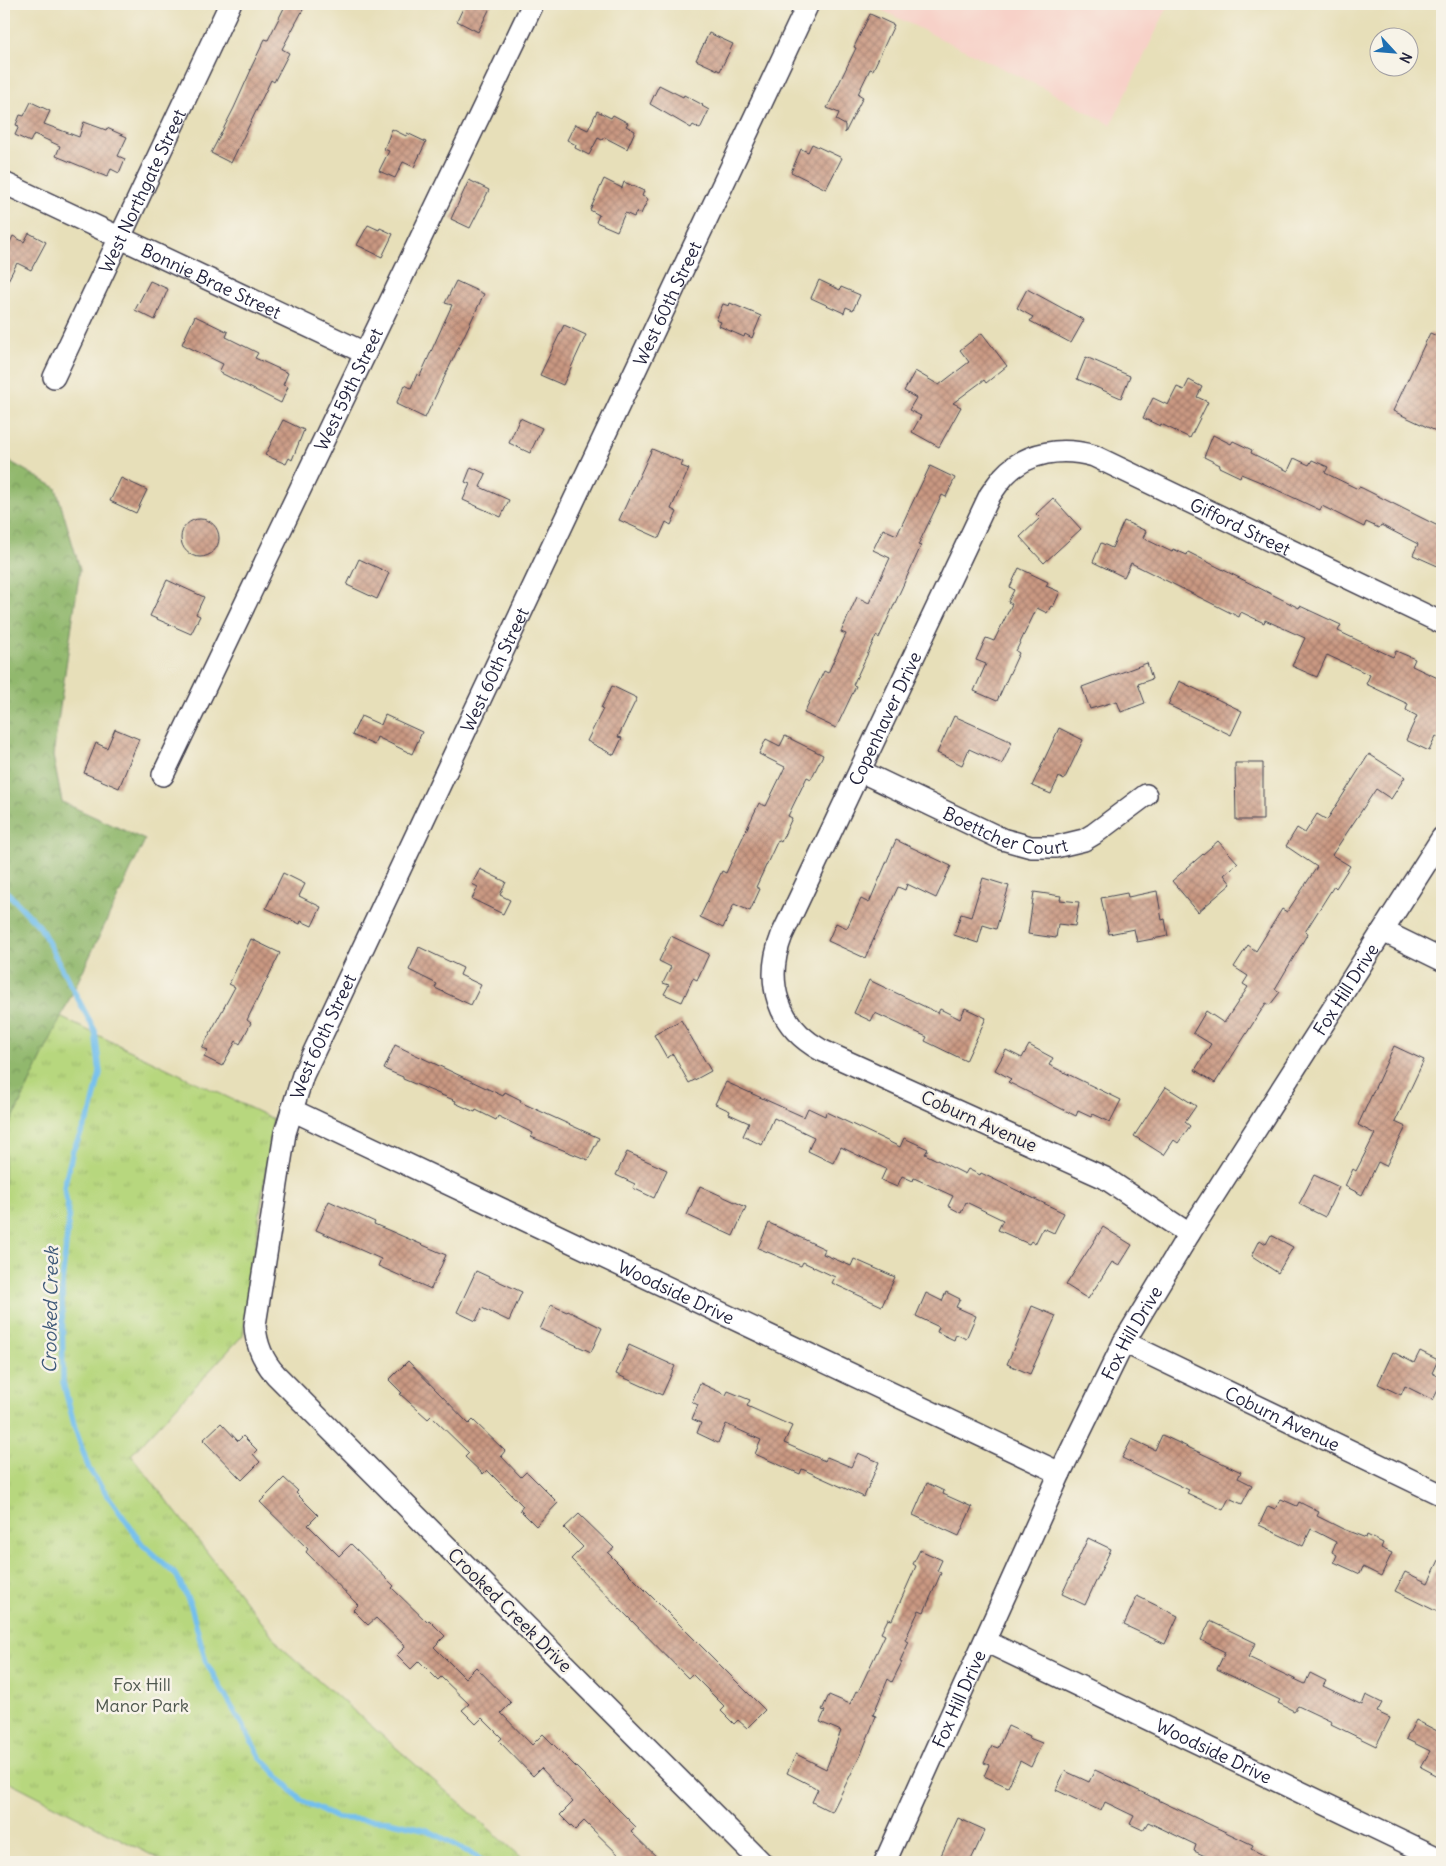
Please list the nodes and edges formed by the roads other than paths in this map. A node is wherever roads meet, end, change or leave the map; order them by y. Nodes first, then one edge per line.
1 (230, 4) edge
2 (533, 4) edge
3 (808, 4) edge
4 (4, 183) edge
5 (119, 237) junction
6 (365, 353) junction
7 (54, 376) dead end
8 (1036, 456) joint
9 (1442, 622) edge
10 (860, 771) junction
11 (163, 775) dead end
12 (1146, 795) dead end
13 (1442, 838) edge
14 (1383, 931) junction
15 (1442, 960) edge
16 (778, 1001) joint
17 (292, 1110) junction
18 (1190, 1234) junction
19 (1124, 1342) junction
20 (262, 1355) joint
21 (1060, 1473) junction
22 (1442, 1495) edge
23 (985, 1641) junction
24 (1442, 1860) edge
25 (761, 1862) edge
26 (885, 1862) edge

1 - 5 street, West Northgate Street
2 - 6 street, West 59th Street
3 - 17 street, West 60th Street
4 - 5 street, Bonnie Brae Street
5 - 6 street, Bonnie Brae Street
5 - 7 street, West Northgate Street
6 - 11 street, West 59th Street
8 - 9 street, Gifford Street
8 - 10 street, Copenhaver Drive
10 - 12 street, Boettcher Court
10 - 16 street, Copenhaver Drive
13 - 14 street, Fox Hill Drive
14 - 15 street
14 - 18 street, Fox Hill Drive
16 - 18 street, Coburn Avenue
17 - 20 street, West 60th Street
17 - 21 street, Woodside Drive
18 - 19 street, Fox Hill Drive
19 - 21 street, Fox Hill Drive
19 - 22 street, Coburn Avenue
20 - 25 street, Crooked Creek Drive
21 - 23 street, Fox Hill Drive
23 - 24 street, Woodside Drive
23 - 26 street, Fox Hill Drive

